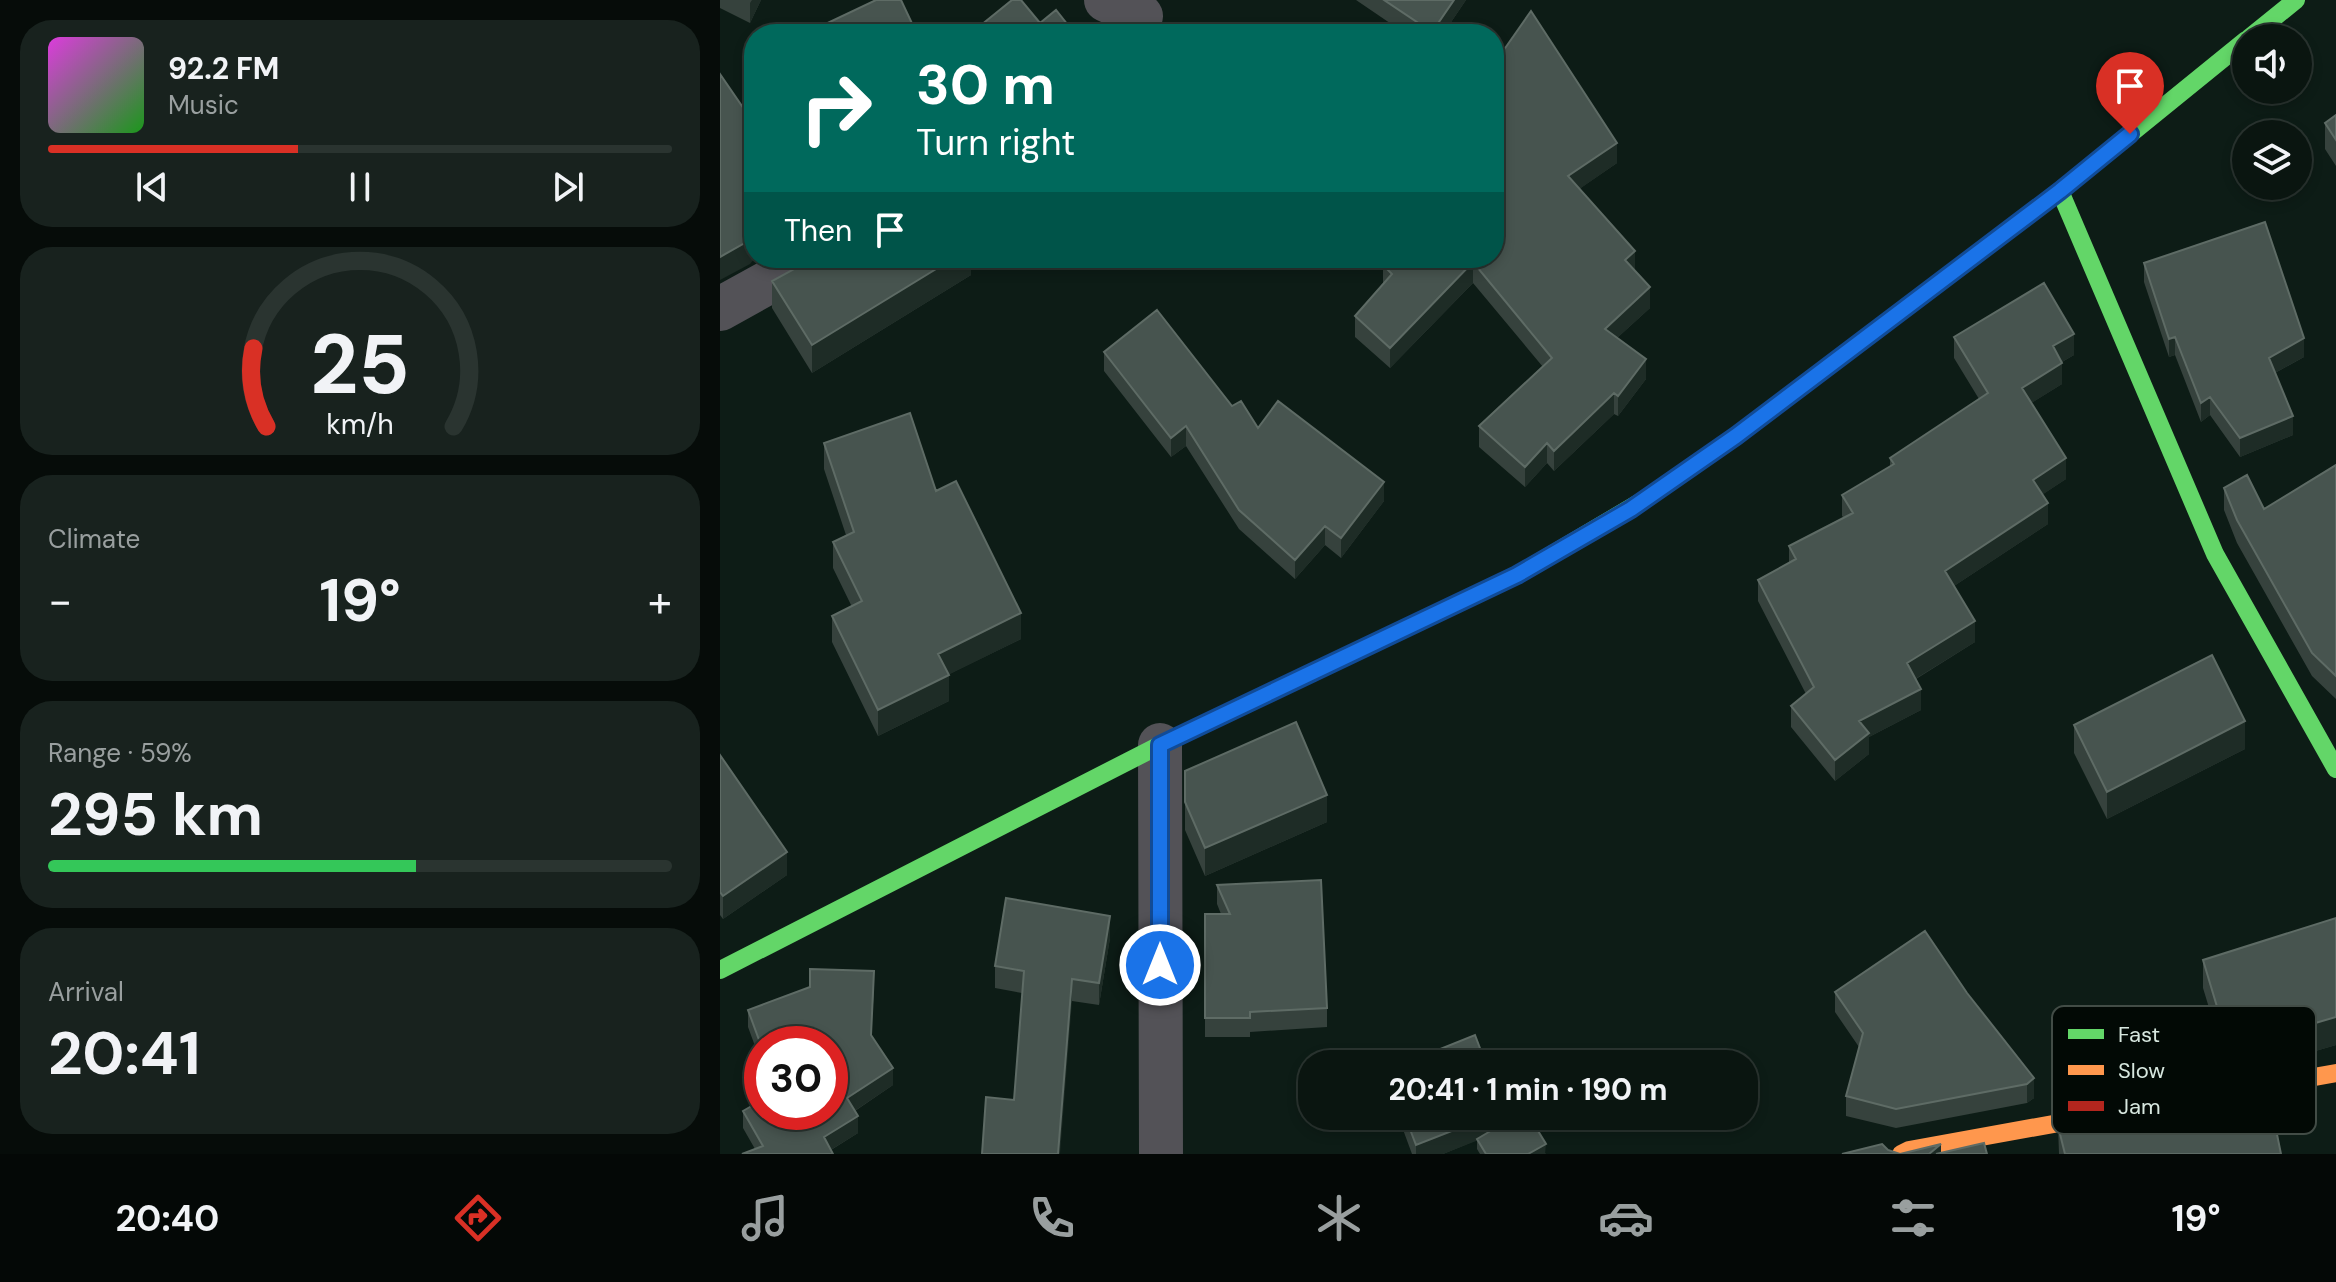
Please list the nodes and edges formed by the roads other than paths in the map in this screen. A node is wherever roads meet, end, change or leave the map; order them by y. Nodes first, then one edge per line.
1 (2296, 0) edge
2 (2266, 24) edge
3 (2232, 51) edge
4 (2060, 191) junction
5 (794, 268) edge
6 (720, 309) edge
7 (1160, 745) junction
8 (2336, 769) edge
9 (720, 970) edge
10 (2336, 1073) edge
11 (2316, 1077) edge
12 (2052, 1124) edge
13 (1161, 1154) edge
14 (1901, 1154) edge

1 - 2 street
3 - 4 street
4 - 7 street
4 - 8 street
5 - 6 street
7 - 9 street
7 - 13 street
10 - 11 street
12 - 14 street

